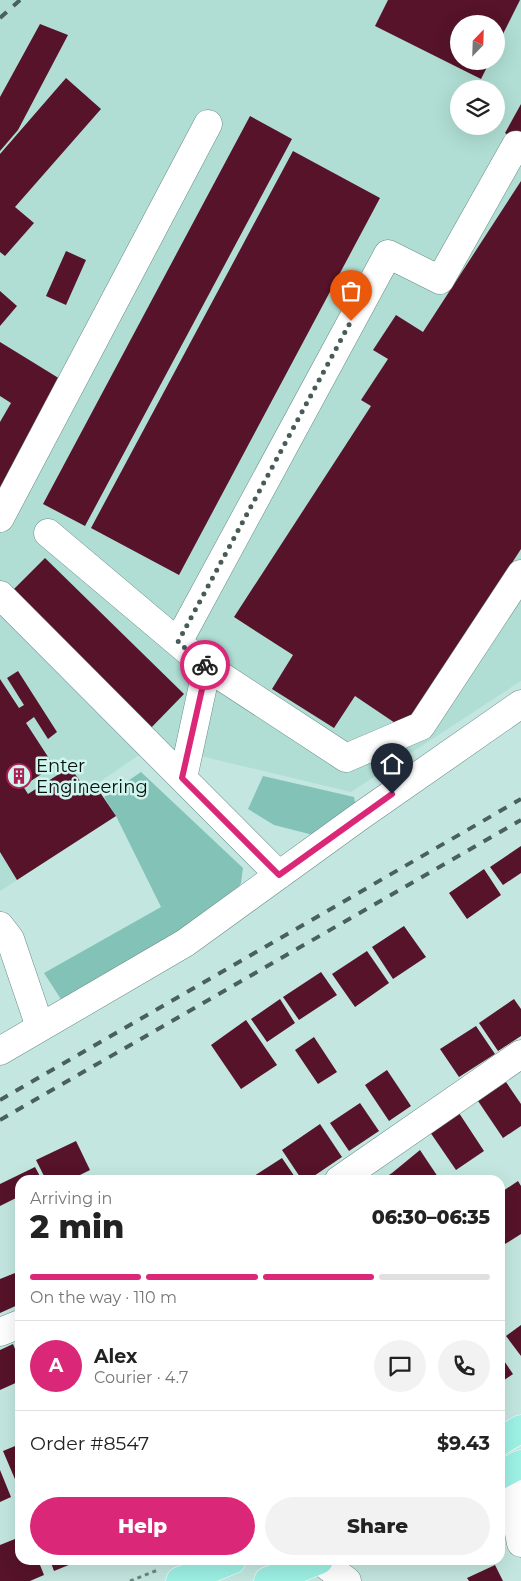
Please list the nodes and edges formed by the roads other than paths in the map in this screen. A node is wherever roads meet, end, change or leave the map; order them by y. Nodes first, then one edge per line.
1 (208, 124) dead end
2 (516, 145) dead end
3 (0, 518) edge
4 (48, 533) dead end
5 (521, 574) edge
6 (0, 595) edge
7 (178, 642) junction
8 (207, 667) junction
9 (521, 704) edge
10 (182, 778) junction
11 (279, 875) junction
12 (0, 926) edge
13 (40, 1027) junction
14 (0, 1051) edge
15 (521, 1054) edge
16 (346, 1175) edge
17 (15, 1326) edge
18 (0, 1332) edge
19 (521, 1428) edge
20 (505, 1437) edge
21 (509, 1471) edge
22 (521, 1544) edge
23 (220, 1565) edge
24 (307, 1565) edge
25 (326, 1565) edge
26 (180, 1581) edge
27 (268, 1581) edge
28 (347, 1581) edge

1 - 3 street
2 - 7 street
4 - 7 street
5 - 8 street
6 - 10 street
7 - 8 street
8 - 10 street
9 - 11 street
10 - 11 street
11 - 13 street
12 - 13 street
13 - 14 street
15 - 16 street
17 - 18 street
19 - 20 main road
21 - 22 street
23 - 26 main road
24 - 27 main road
25 - 28 street

